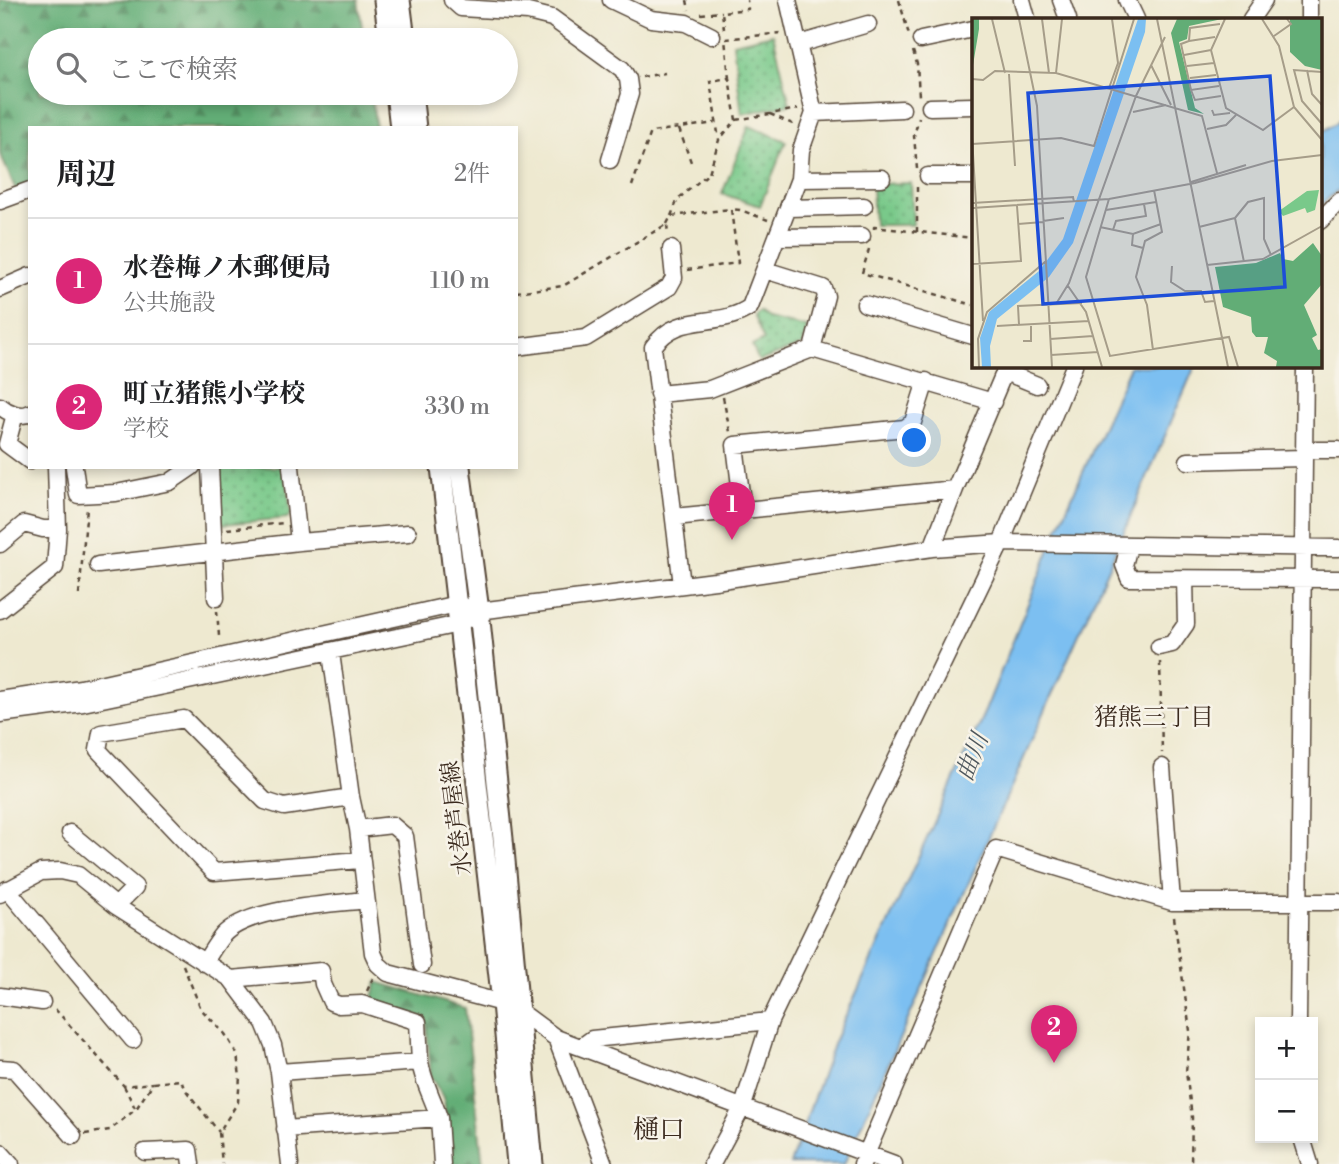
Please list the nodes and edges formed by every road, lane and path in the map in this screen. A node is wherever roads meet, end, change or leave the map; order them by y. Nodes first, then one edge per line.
1 (384, 0) edge
2 (400, 0) edge
3 (452, 0) edge
4 (611, 0) edge
5 (688, 0) edge
6 (747, 0) edge
7 (788, 0) edge
8 (1022, 0) edge
9 (1061, 0) edge
10 (1127, 0) edge
11 (1264, 0) edge
12 (1309, 0) edge
13 (722, 12) junction
14 (700, 14) dead end
15 (689, 15) dead end
16 (1025, 18) edge
17 (1068, 18) edge
18 (1136, 18) edge
19 (1252, 18) edge
20 (1309, 18) edge
21 (869, 24) dead end
22 (388, 28) edge
23 (404, 28) edge
24 (972, 29) edge
25 (719, 38) junction
26 (798, 38) junction
27 (921, 40) dead end
28 (665, 73) dead end
29 (729, 78) junction
30 (628, 79) junction
31 (397, 105) edge
32 (413, 105) edge
33 (972, 106) edge
34 (930, 107) dead end
35 (813, 109) junction
36 (902, 109) dead end
37 (768, 113) junction
38 (736, 120) junction
39 (716, 122) junction
40 (400, 126) edge
41 (416, 126) edge
42 (679, 128) junction
43 (808, 131) junction
44 (719, 141) junction
45 (610, 160) dead end
46 (691, 162) dead end
47 (928, 176) dead end
48 (972, 176) edge
49 (882, 178) dead end
50 (799, 179) junction
51 (632, 186) dead end
52 (28, 191) edge
53 (0, 201) edge
54 (1339, 201) edge
55 (864, 206) dead end
56 (789, 208) junction
57 (731, 209) junction
58 (671, 216) junction
59 (1322, 219) edge
60 (667, 224) junction
61 (780, 231) junction
62 (862, 236) dead end
63 (972, 238) edge
64 (671, 249) joint
65 (765, 270) junction
66 (673, 271) junction
67 (28, 277) edge
68 (0, 289) edge
69 (518, 292) edge
70 (865, 304) dead end
71 (972, 305) edge
72 (972, 336) edge
73 (518, 348) edge
74 (812, 349) junction
75 (1073, 368) edge
76 (1305, 368) edge
77 (1006, 369) edge
78 (926, 381) junction
79 (721, 384) junction
80 (1037, 384) dead end
81 (658, 394) junction
82 (993, 402) junction
83 (15, 411) edge
84 (735, 445) junction
85 (1339, 450) edge
86 (1304, 454) junction
87 (28, 460) edge
88 (1188, 461) dead end
89 (57, 469) edge
90 (74, 469) edge
91 (189, 469) edge
92 (210, 469) edge
93 (291, 469) edge
94 (441, 469) edge
95 (460, 469) edge
96 (954, 489) junction
97 (85, 495) junction
98 (743, 510) junction
99 (674, 517) junction
100 (297, 521) junction
101 (58, 529) junction
102 (213, 530) junction
103 (408, 533) dead end
104 (299, 542) junction
105 (1001, 543) junction
106 (0, 544) edge
107 (1125, 546) junction
108 (1304, 547) junction
109 (932, 548) junction
110 (1339, 548) edge
111 (215, 552) junction
112 (98, 565) dead end
113 (1185, 579) junction
114 (1304, 579) junction
115 (1339, 579) edge
116 (682, 585) junction
117 (79, 595) dead end
118 (216, 598) joint
119 (457, 604) junction
120 (0, 610) edge
121 (479, 611) junction
122 (458, 624) junction
123 (219, 636) dead end
124 (1159, 647) joint
125 (331, 653) junction
126 (0, 700) edge
127 (0, 714) edge
128 (1162, 767) joint
129 (351, 797) junction
130 (358, 830) junction
131 (70, 832) dead end
132 (360, 860) junction
133 (4, 892) edge
134 (365, 900) junction
135 (1172, 902) junction
136 (1300, 902) junction
137 (1339, 902) edge
138 (116, 906) junction
139 (187, 950) junction
140 (204, 963) junction
141 (378, 964) junction
142 (422, 965) dead end
143 (231, 979) junction
144 (0, 996) edge
145 (43, 1002) joint
146 (362, 1004) junction
147 (510, 1007) junction
148 (1298, 1017) edge
149 (769, 1021) junction
150 (556, 1038) junction
151 (133, 1040) dead end
152 (581, 1047) junction
153 (420, 1062) junction
154 (0, 1068) edge
155 (279, 1072) junction
156 (153, 1083) junction
157 (124, 1086) junction
158 (743, 1106) junction
159 (136, 1110) junction
160 (439, 1118) junction
161 (285, 1129) junction
162 (219, 1132) junction
163 (73, 1136) joint
164 (1304, 1143) edge
165 (0, 1152) edge
166 (145, 1152) dead end
167 (864, 1159) edge
168 (890, 1163) edge
169 (11, 1164) edge
170 (191, 1164) edge
171 (222, 1164) edge
172 (290, 1164) edge
173 (442, 1164) edge
174 (517, 1164) edge
175 (533, 1164) edge
176 (604, 1164) edge
177 (712, 1164) edge
178 (1191, 1164) edge
179 (1310, 1164) edge

1 - 22 main road
2 - 23 main road
3 - 30 street
4 - 25 street
5 - 15 path
6 - 13 path
7 - 26 street
8 - 16 street
9 - 17 street
10 - 18 street
11 - 19 street
12 - 20 street
13 - 14 path
13 - 25 path
21 - 26 street
24 - 27 street
25 - 26 path
25 - 29 path
26 - 35 street
28 - 30 path
29 - 38 path
29 - 39 path
30 - 45 street
31 - 40 main road
32 - 41 main road
33 - 34 street
35 - 36 street
35 - 37 path
35 - 43 street
37 - 38 path
37 - 43 path
38 - 44 path
39 - 42 path
39 - 44 path
42 - 46 path
42 - 51 path
43 - 50 street
44 - 58 path
47 - 48 street
49 - 50 street
50 - 56 street
52 - 53 street
54 - 59 street
55 - 56 street
56 - 61 street
57 - 58 path
57 - 61 path
57 - 66 path
58 - 60 path
60 - 64 path
60 - 69 path
61 - 62 street
61 - 65 street
63 - 71 path
64 - 66 street
65 - 74 street
65 - 81 street
66 - 73 street
67 - 68 street
70 - 72 street
74 - 78 street
74 - 79 street
75 - 105 street
76 - 86 street
77 - 80 street
77 - 82 street
78 - 82 street
78 - 84 street
79 - 81 street
79 - 84 path
81 - 99 street
82 - 96 street
83 - 87 street
84 - 98 street
85 - 86 street
86 - 88 street
86 - 108 street
89 - 101 street
90 - 97 street
91 - 97 street
92 - 102 street
93 - 100 street
94 - 119 main road, 水巻芦屋線
95 - 121 main road, 水巻芦屋線
96 - 98 street
96 - 109 street
97 - 117 path
98 - 99 street
99 - 116 street
100 - 102 path
100 - 104 street
101 - 106 street
101 - 120 street
102 - 111 street
103 - 104 street
104 - 111 street
105 - 107 street
105 - 109 street
105 - 149 street
107 - 108 street
107 - 113 street
108 - 110 street
108 - 114 street
109 - 116 street
111 - 112 street
111 - 118 street
113 - 114 street
113 - 124 street
114 - 115 street
114 - 136 street
116 - 121 street
118 - 123 path
119 - 121 street
119 - 122 main road, 水巻芦屋線
119 - 126 street
121 - 122 street
121 - 147 main road, 水巻芦屋線
122 - 125 street
122 - 147 main road, 水巻芦屋線
124 - 128 path
125 - 127 street
125 - 129 street
128 - 135 street
129 - 130 street
129 - 132 street
130 - 132 street
130 - 142 street
131 - 138 street
132 - 134 street
133 - 138 street
133 - 151 street
134 - 140 street
134 - 141 street
135 - 136 street
135 - 167 street
135 - 178 path
136 - 137 street
136 - 148 street
138 - 139 street
139 - 140 street
139 - 162 path
140 - 143 street
141 - 146 path
141 - 147 street
143 - 146 street
143 - 155 street
144 - 145 street
145 - 157 path
146 - 153 street
147 - 150 street
147 - 174 main road, 水巻芦屋線
147 - 175 main road, 水巻芦屋線
149 - 152 street
149 - 158 street
150 - 152 street
150 - 176 street
152 - 158 street
153 - 155 street
153 - 160 street
154 - 163 street
155 - 161 street
156 - 157 path
156 - 159 path
156 - 162 path
157 - 159 path
158 - 167 street
158 - 177 street
159 - 163 path
160 - 161 street
160 - 173 street
161 - 172 street
162 - 171 path
164 - 179 street
165 - 169 street
166 - 170 street
167 - 168 street

